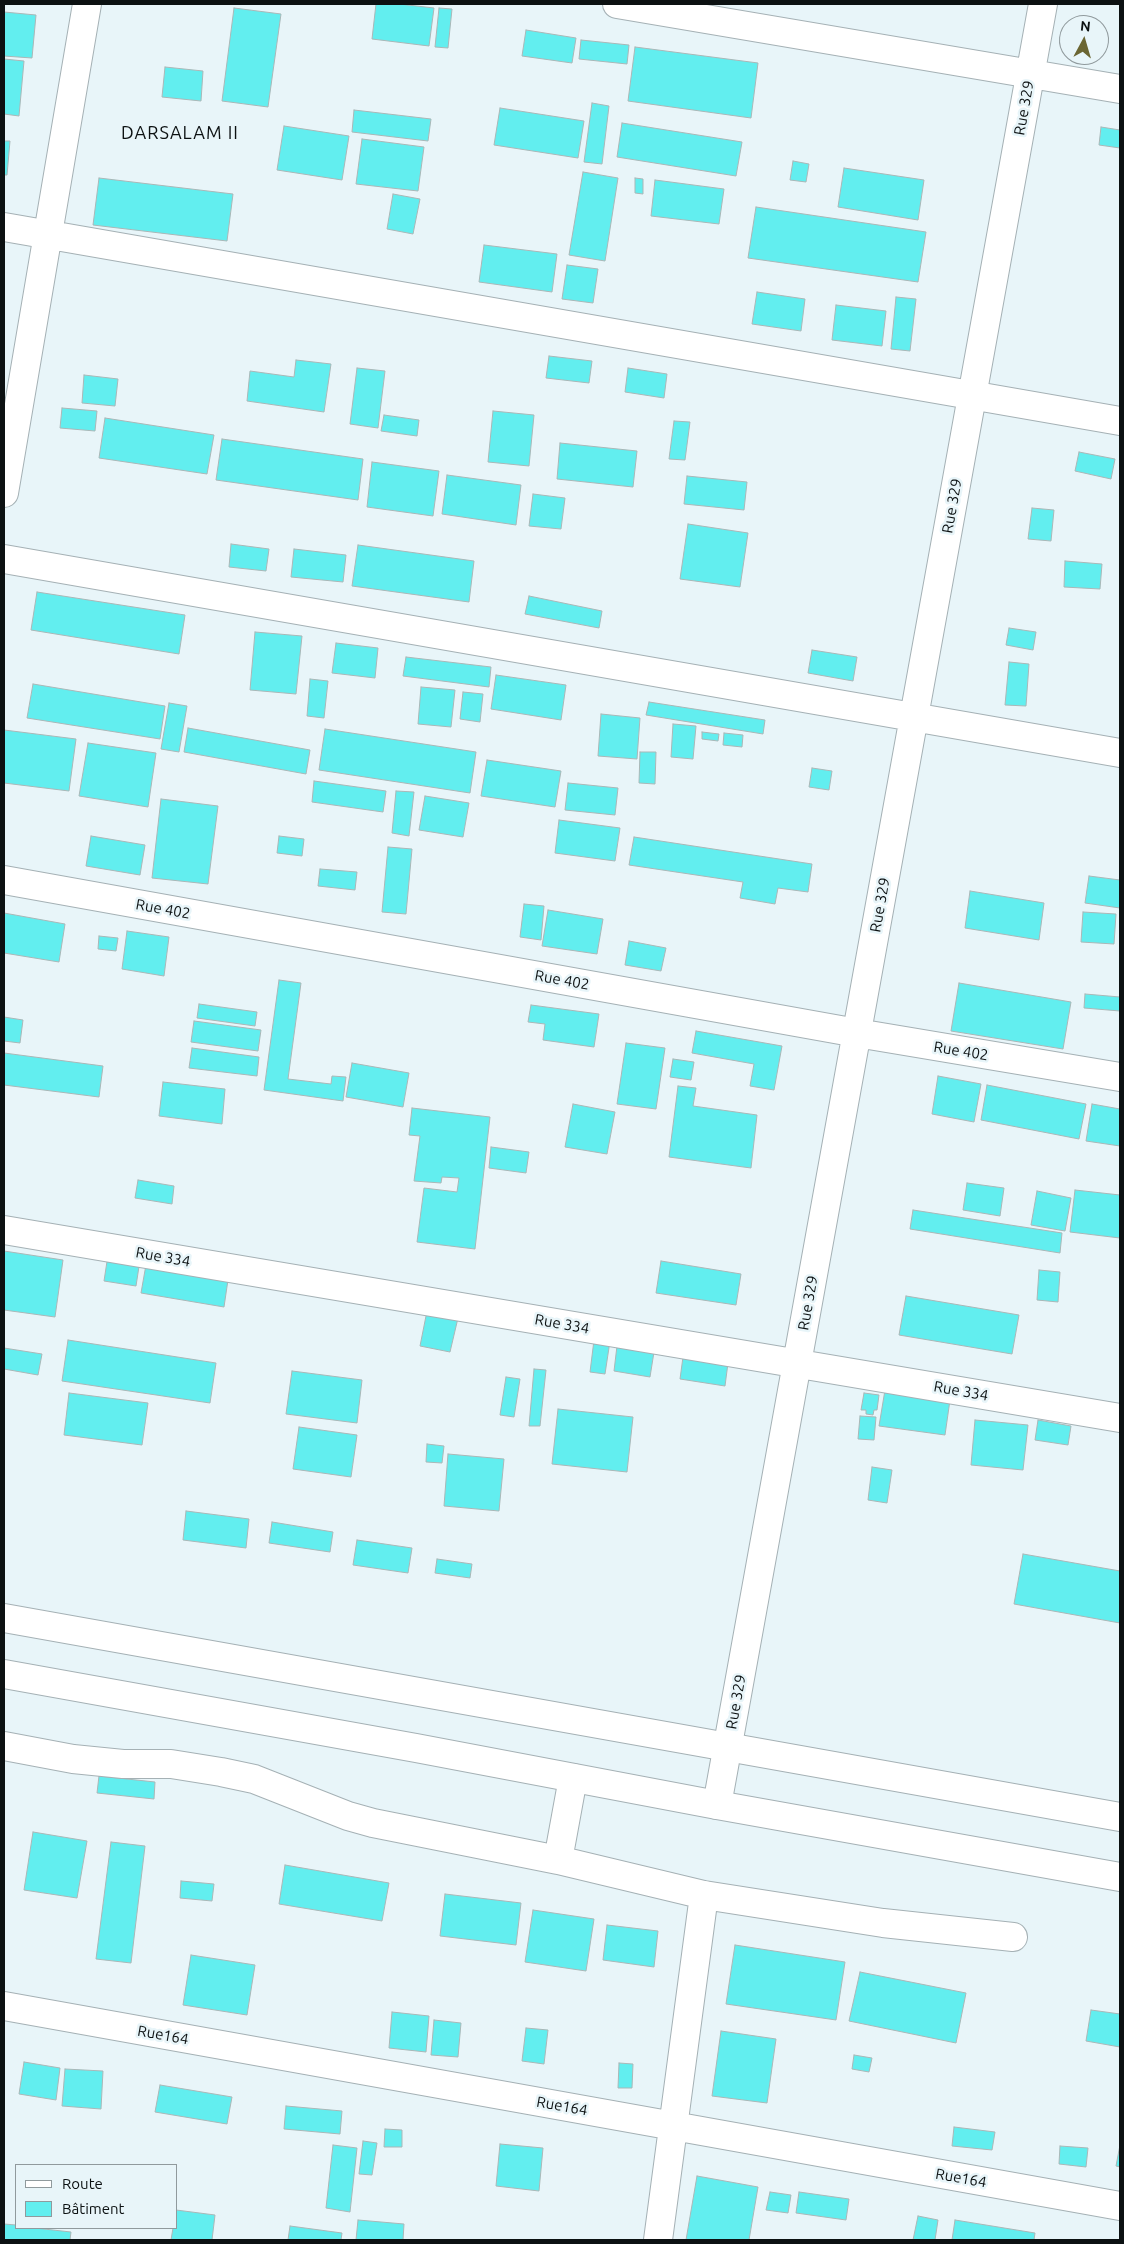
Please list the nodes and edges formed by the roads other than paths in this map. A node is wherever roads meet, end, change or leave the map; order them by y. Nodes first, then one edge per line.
1 (87, 4) edge
2 (617, 4) edge
3 (1043, 4) edge
4 (1030, 74) junction
5 (1120, 89) edge
6 (4, 227) edge
7 (48, 234) junction
8 (972, 395) junction
9 (1120, 421) edge
10 (4, 493) edge
11 (4, 559) edge
12 (914, 718) junction
13 (1120, 753) edge
14 (4, 880) edge
15 (857, 1033) junction
16 (1120, 1077) edge
17 (4, 1230) edge
18 (797, 1363) junction
19 (1120, 1418) edge
20 (4, 1618) edge
21 (4, 1674) edge
22 (4, 1746) edge
23 (727, 1748) junction
24 (573, 1778) junction
25 (717, 1806) junction
26 (1120, 1817) edge
27 (558, 1860) junction
28 (1120, 1877) edge
29 (704, 1895) junction
30 (1014, 1937) dead end
31 (4, 2006) edge
32 (674, 2126) junction
33 (1120, 2206) edge
34 (658, 2240) edge

1 - 7 street
2 - 4 street
3 - 4 street, Rue 329
4 - 5 street
4 - 8 street, Rue 329
6 - 7 street
7 - 8 street
7 - 10 street
8 - 9 street
8 - 12 street, Rue 329
11 - 12 street
12 - 13 street
12 - 15 street, Rue 329
14 - 15 street, Rue 402
15 - 16 street, Rue 402
15 - 18 street, Rue 329
17 - 18 street, Rue 334
18 - 19 street, Rue 334
18 - 23 street, Rue 329
20 - 23 street
21 - 24 street
22 - 27 street
23 - 25 street, Rue 329
23 - 26 street
24 - 25 street
24 - 27 street
25 - 28 street
27 - 29 street
29 - 30 street
29 - 32 street
31 - 32 street, Rue164
32 - 33 street, Rue164
32 - 34 street

